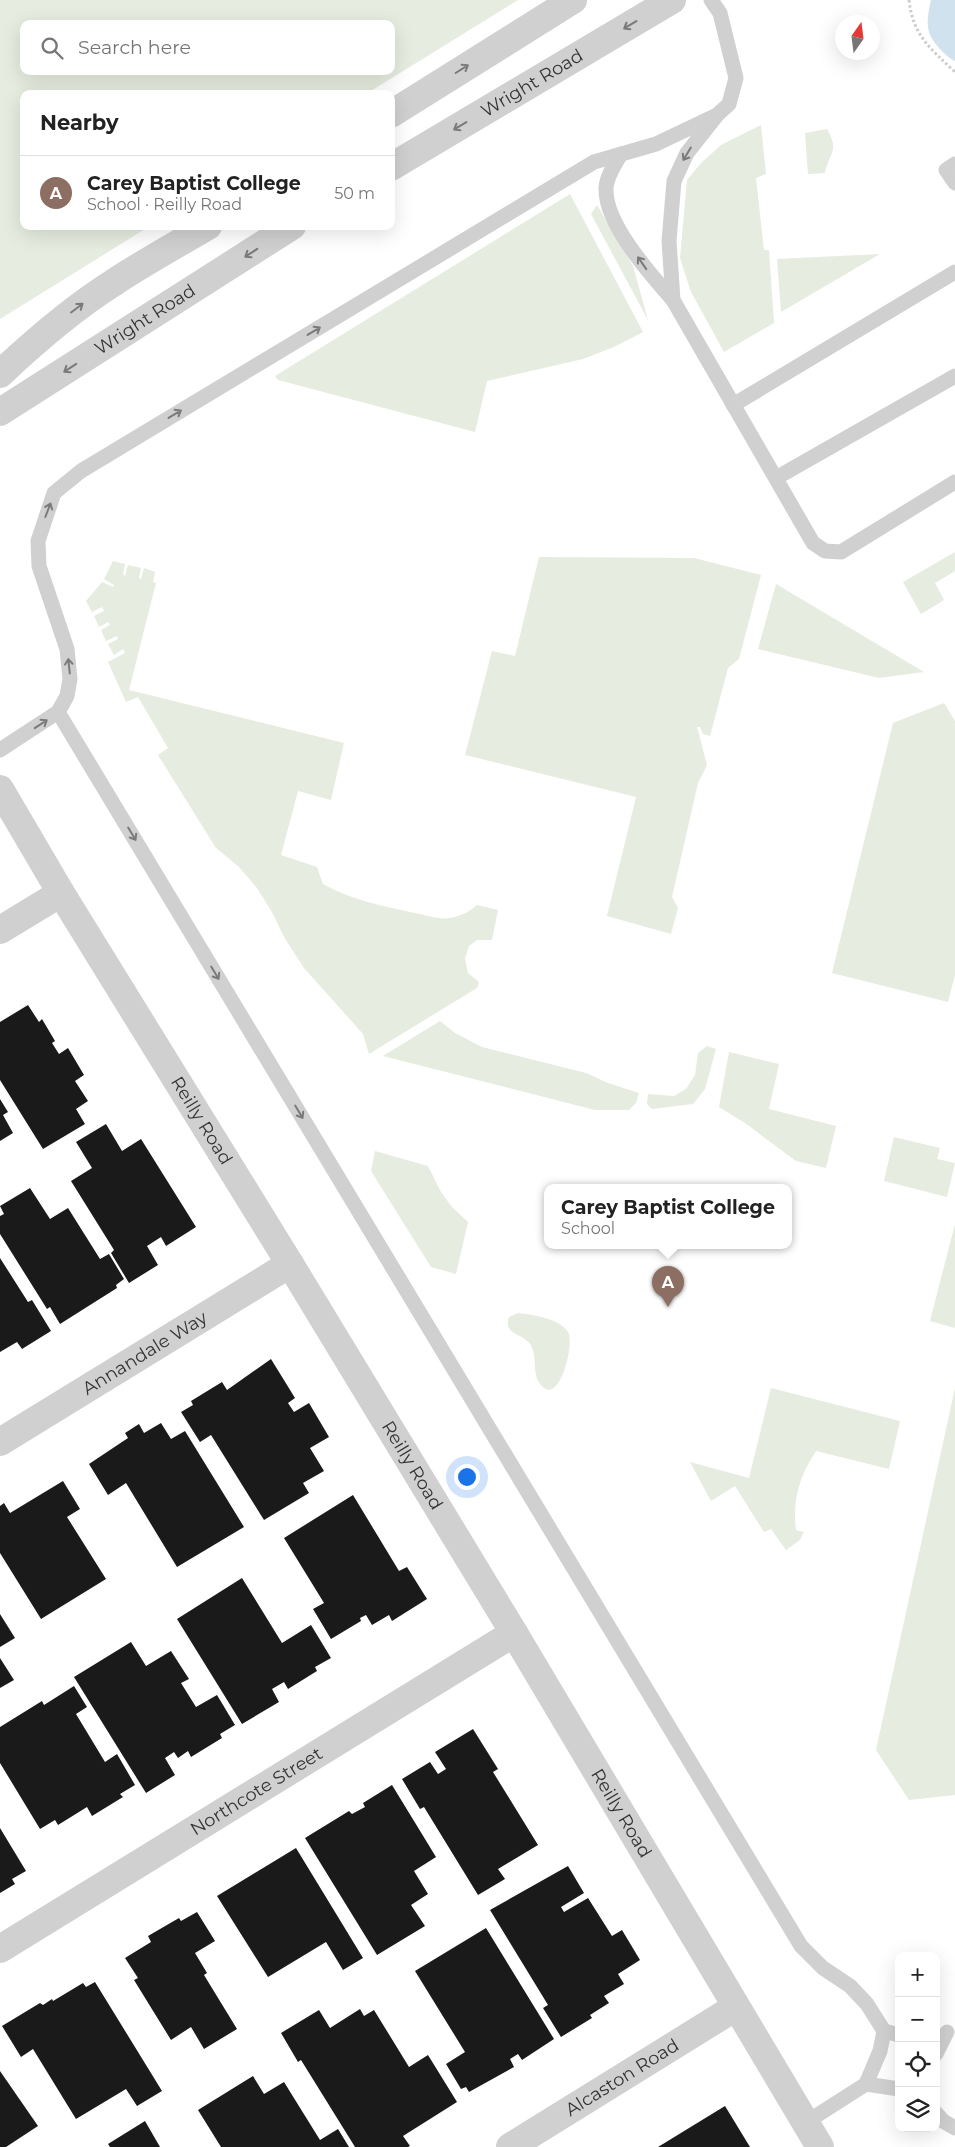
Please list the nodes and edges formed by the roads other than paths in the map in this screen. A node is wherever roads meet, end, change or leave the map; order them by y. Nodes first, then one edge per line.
1 (573, 0) edge
2 (672, 0) edge
3 (711, 0) edge
4 (395, 111) edge
5 (717, 116) junction
6 (621, 154) junction
7 (955, 164) edge
8 (395, 165) edge
9 (955, 183) edge
10 (201, 230) edge
11 (286, 230) edge
12 (955, 272) edge
13 (673, 300) junction
14 (0, 374) edge
15 (955, 376) edge
16 (733, 405) junction
17 (0, 412) edge
18 (776, 478) junction
19 (955, 482) edge
20 (58, 712) junction
21 (0, 750) edge
22 (0, 789) edge
23 (61, 894) junction
24 (0, 930) edge
25 (290, 1264) junction
26 (0, 1442) edge
27 (514, 1634) junction
28 (0, 1949) edge
29 (736, 2007) junction
30 (884, 2031) junction
31 (946, 2031) edge
32 (895, 2034) edge
33 (940, 2045) edge
34 (866, 2084) junction
35 (895, 2088) edge
36 (940, 2117) edge
37 (805, 2123) junction
38 (955, 2128) edge
39 (510, 2147) edge
40 (820, 2147) edge

4 -> 1 street
2 -> 8 street, Wright Road
3 - 5 lane
5 - 6 lane
5 -> 13 lane
13 -> 6 lane
20 -> 6 lane
7 - 9 lane
14 -> 10 street
11 -> 17 street, Wright Road
12 - 16 lane
13 - 16 lane
15 - 18 lane
16 - 18 lane
18 - 19 lane
21 -> 20 lane
20 -> 30 lane
22 - 23 street, Reilly Road
23 - 24 street
23 - 25 street, Reilly Road
25 - 26 street, Annandale Way
25 - 27 street, Reilly Road
27 - 28 street, Northcote Street
27 - 29 street, Reilly Road
29 - 37 street, Reilly Road
29 - 39 street, Alcaston Road
30 - 32 lane
30 - 34 lane
31 - 33 lane
34 - 35 lane
34 - 37 lane
36 - 38 lane
37 - 40 street, Reilly Road

